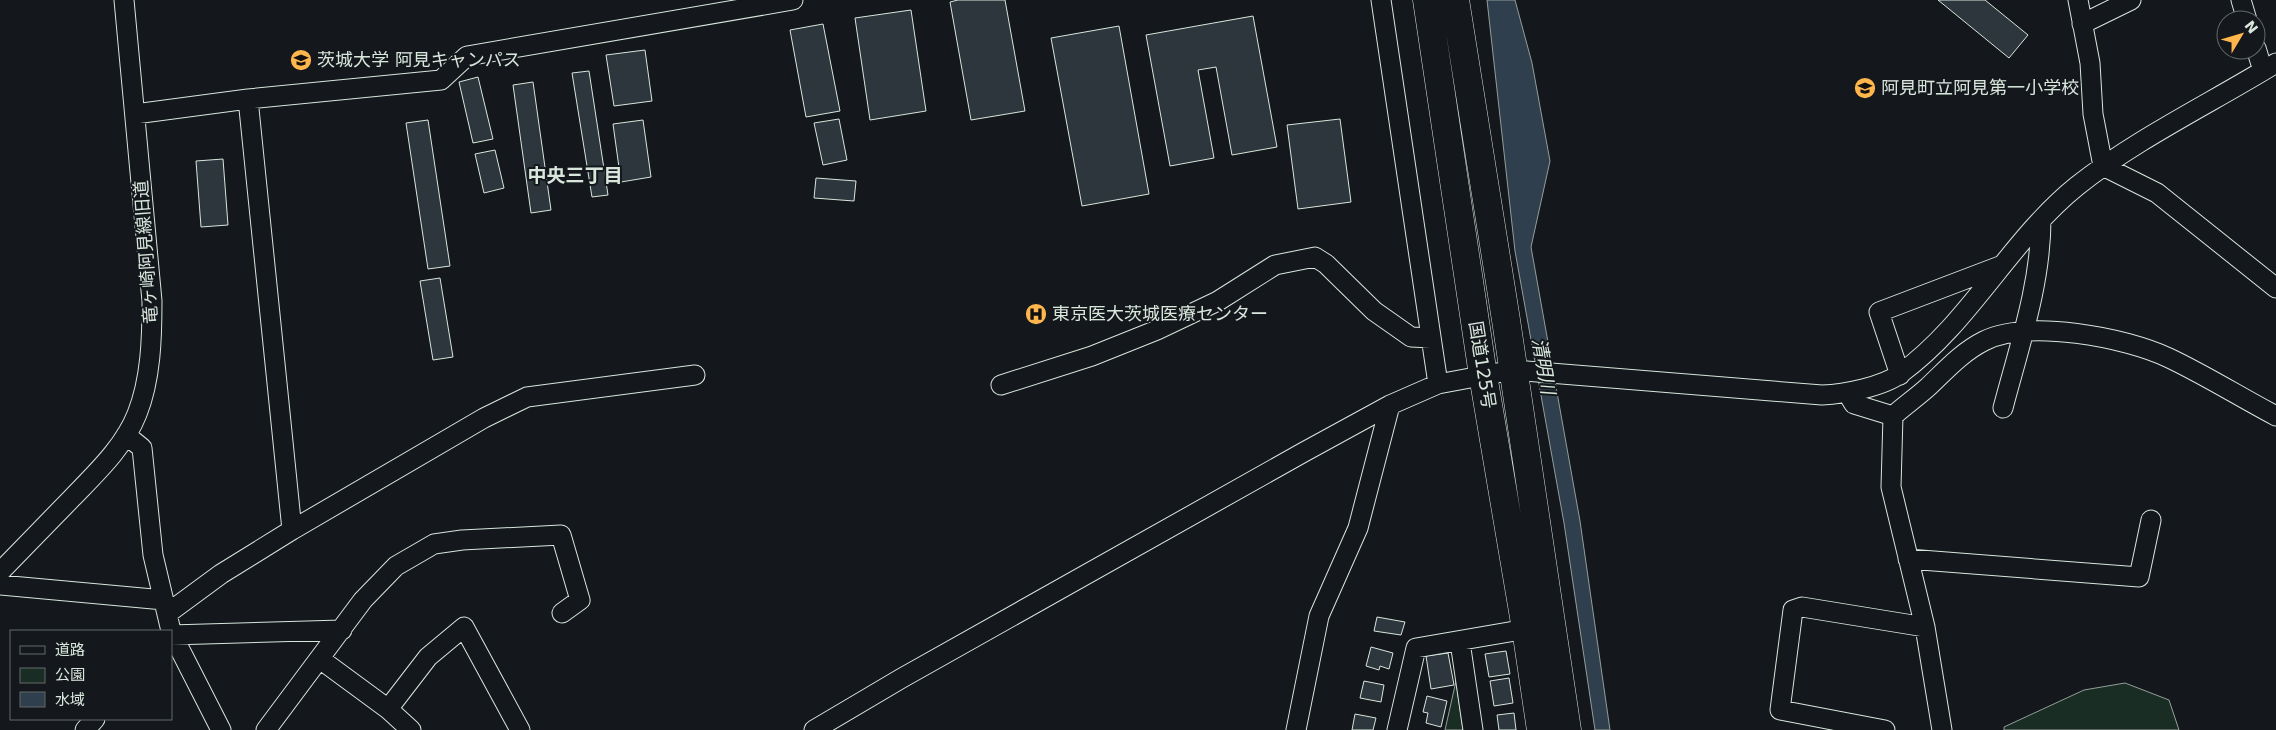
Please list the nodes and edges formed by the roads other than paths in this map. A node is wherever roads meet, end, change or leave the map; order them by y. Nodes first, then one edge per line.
1 (124, 0) edge
2 (793, 0) edge
3 (1381, 0) edge
4 (1427, 0) edge
5 (1455, 0) edge
6 (2078, 0) edge
7 (2132, 0) edge
8 (2082, 24) junction
9 (2270, 67) edge
10 (248, 99) junction
11 (135, 114) junction
12 (2102, 166) junction
13 (2041, 220) junction
14 (2002, 265) junction
15 (2276, 288) edge
16 (2024, 330) junction
17 (1431, 338) junction
18 (1513, 370) junction
19 (695, 375) dead end
20 (1483, 375) junction
21 (1900, 375) junction
22 (1438, 384) junction
23 (1001, 385) dead end
24 (1848, 394) junction
25 (1390, 405) junction
26 (2003, 408) dead end
27 (1893, 416) junction
28 (2276, 416) edge
29 (126, 435) junction
30 (2151, 520) dead end
31 (292, 530) junction
32 (1908, 559) junction
33 (0, 572) edge
34 (0, 585) edge
35 (166, 606) junction
36 (562, 613) dead end
37 (1925, 627) junction
38 (1526, 629) junction
39 (170, 630) edge
40 (342, 630) junction
41 (172, 633) edge
42 (172, 635) edge
43 (1460, 642) junction
44 (320, 659) junction
45 (388, 709) junction
46 (95, 720) edge
47 (85, 730) edge
48 (221, 730) edge
49 (266, 730) edge
50 (411, 730) edge
51 (520, 730) edge
52 (814, 730) edge
53 (1296, 730) edge
54 (1397, 730) edge
55 (1473, 730) edge
56 (1541, 730) edge
57 (1567, 730) edge
58 (1885, 730) edge
59 (1942, 730) edge

1 - 11 street, 竜ヶ崎阿見線旧道
2 - 10 street
3 - 17 street
4 - 20 highway, 国道125号
5 - 18 highway, 国道125号
6 - 8 street
7 - 8 street
8 - 12 street
9 - 12 street
10 - 11 street
10 - 31 street
11 - 29 street, 竜ヶ崎阿見線旧道
12 - 13 street
12 - 15 street
13 - 14 street
13 - 16 street
14 - 21 street
14 - 21 street
16 - 26 street
16 - 27 street
16 - 28 street
17 - 22 street
17 - 23 street
18 - 20 street
18 - 24 street
18 - 57 highway, 国道125号
19 - 31 street
20 - 22 street
20 - 38 highway, 国道125号
21 - 24 street
22 - 25 street
24 - 27 street
25 - 52 street
25 - 53 street
27 - 32 street
29 - 33 street, 竜ヶ崎阿見線旧道
29 - 35 street
30 - 32 street
31 - 35 street
32 - 37 street
34 - 35 street
35 - 39 street
36 - 40 street
37 - 58 street
37 - 59 street
38 - 43 street
38 - 56 highway, 国道125号
40 - 41 street
40 - 44 street
42 - 48 street
43 - 54 street
43 - 55 street
44 - 45 street
44 - 49 street
45 - 50 street
45 - 51 street
46 - 47 street

